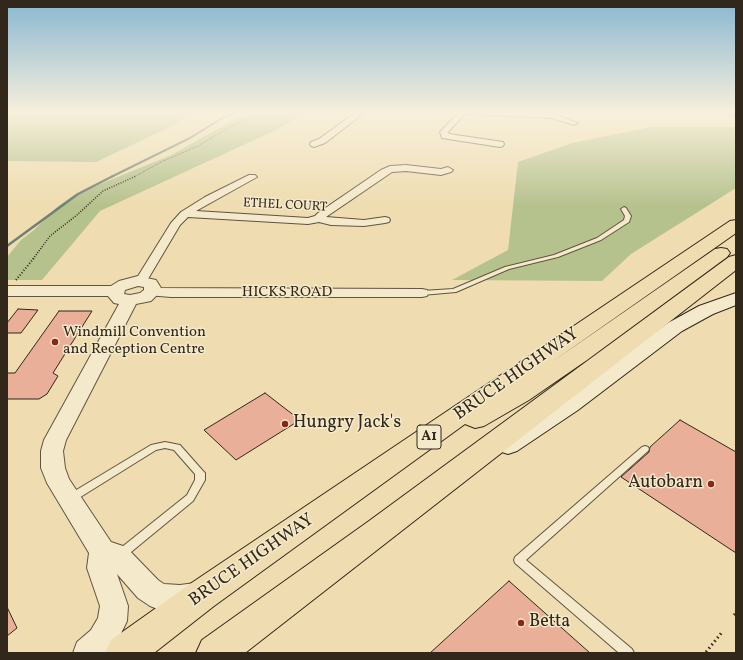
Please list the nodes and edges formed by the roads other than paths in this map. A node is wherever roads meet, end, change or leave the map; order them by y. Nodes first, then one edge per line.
1 (317, 143) edge
2 (491, 143) edge
3 (314, 144) dead end
4 (500, 144) dead end
5 (448, 170) dead end
6 (252, 177) dead end
7 (624, 209) dead end
8 (185, 214) junction
9 (319, 219) junction
10 (385, 220) dead end
11 (736, 225) edge
12 (736, 243) edge
13 (736, 261) edge
14 (146, 286) junction
15 (10, 288) edge
16 (422, 293) joint
17 (123, 296) junction
18 (736, 299) edge
19 (645, 449) dead end
20 (411, 450) junction
21 (70, 499) junction
22 (380, 530) junction
23 (110, 554) junction
24 (202, 595) junction
25 (88, 653) edge
26 (124, 653) edge
27 (215, 653) edge
28 (628, 653) edge

1 - 3 street
2 - 4 street
5 - 9 street
6 - 8 street
7 - 16 lane
8 - 9 street, ETHEL COURT
8 - 14 street
9 - 10 street, ETHEL COURT
11 - 20 highway, BRUCE HIGHWAY / A1
12 - 20 highway
13 - 22 highway
14 - 16 street, HICKS ROAD
14 - 17 street
15 - 17 street
17 - 21 street
18 - 22 main road
19 - 28 lane
20 - 24 highway, BRUCE HIGHWAY / A1
21 - 23 street
21 - 23 lane
22 - 27 highway
23 - 24 street
23 - 25 street
24 - 26 highway, BRUCE HIGHWAY / A1

